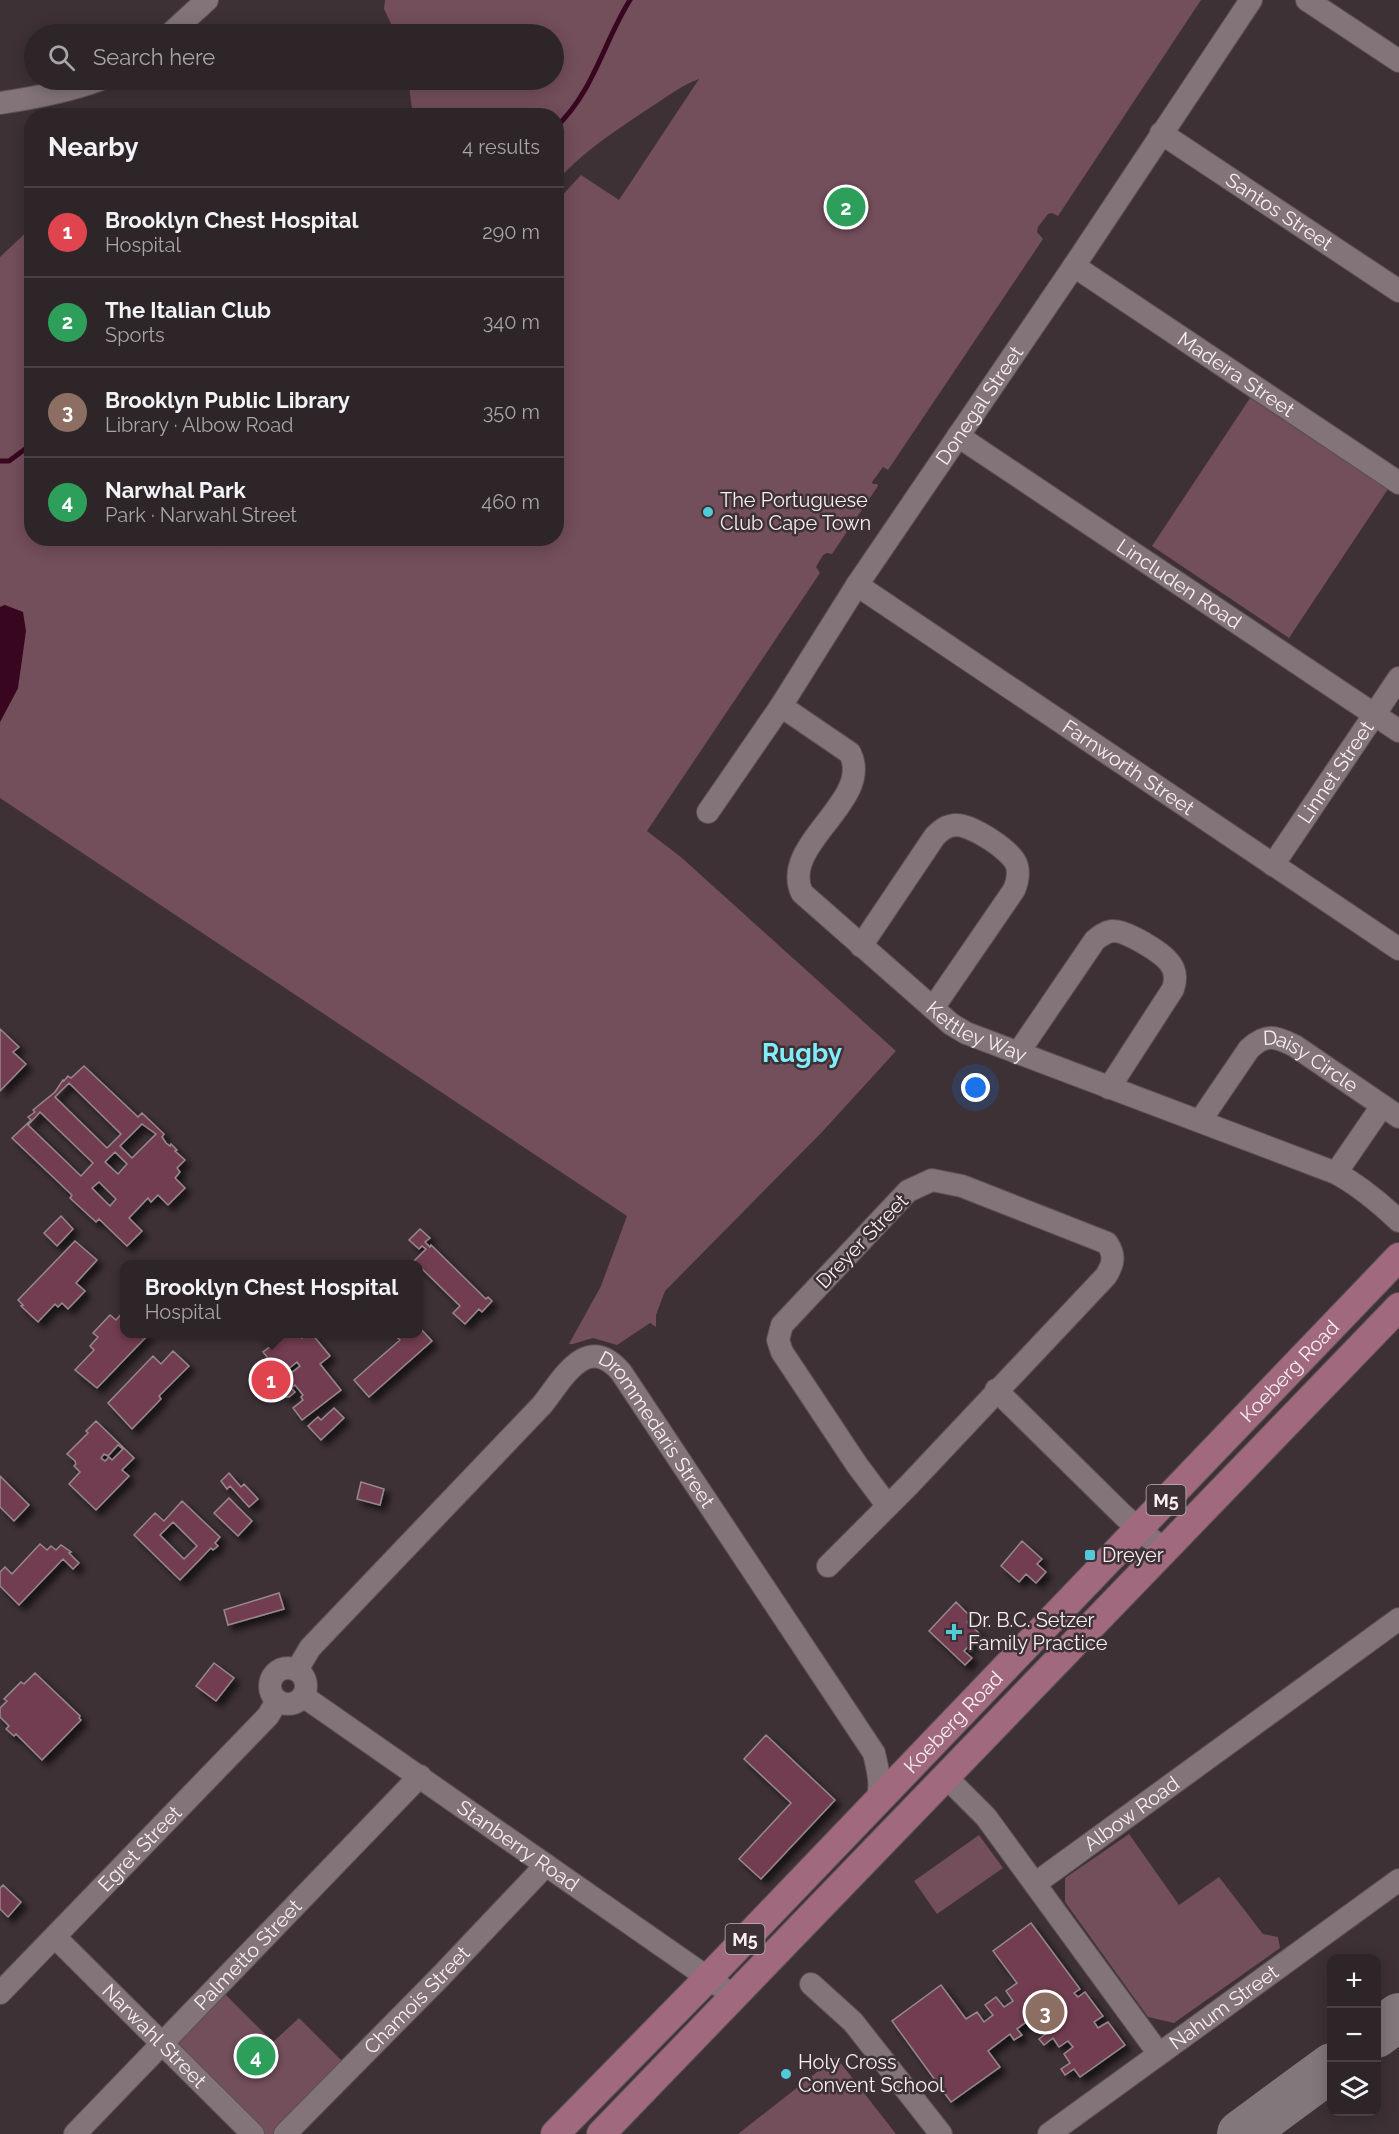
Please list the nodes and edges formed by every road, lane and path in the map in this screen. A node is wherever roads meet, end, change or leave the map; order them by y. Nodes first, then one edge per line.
1 (207, 0) edge
2 (1251, 0) edge
3 (1307, 0) edge
4 (181, 24) edge
5 (1399, 61) edge
6 (70, 90) edge
7 (0, 103) edge
8 (1161, 133) junction
9 (1074, 266) junction
10 (1399, 291) edge
11 (958, 436) junction
12 (1399, 483) edge
13 (857, 585) junction
14 (1399, 678) edge
15 (781, 706) junction
16 (1374, 714) junction
17 (1399, 731) edge
18 (708, 812) dead end
19 (1273, 865) junction
20 (861, 946) junction
21 (1399, 949) edge
22 (933, 1008) junction
23 (1018, 1053) junction
24 (1109, 1088) junction
25 (1390, 1111) edge
26 (1200, 1121) junction
27 (1336, 1173) junction
28 (1399, 1221) edge
29 (1399, 1257) edge
30 (1399, 1307) edge
31 (996, 1390) junction
32 (887, 1505) junction
33 (1139, 1527) junction
34 (1164, 1550) junction
35 (828, 1566) dead end
36 (1399, 1619) edge
37 (297, 1670) junction
38 (303, 1696) junction
39 (277, 1701) junction
40 (874, 1753) junction
41 (921, 1756) junction
42 (420, 1776) junction
43 (946, 1777) junction
44 (877, 1802) junction
45 (546, 1865) junction
46 (1399, 1880) edge
47 (1036, 1883) junction
48 (55, 1937) junction
49 (708, 1978) junction
50 (811, 1984) dead end
51 (0, 1993) edge
52 (734, 1996) junction
53 (162, 2043) junction
54 (1159, 2054) junction
55 (76, 2134) edge
56 (253, 2134) edge
57 (285, 2134) edge
58 (555, 2134) edge
59 (601, 2134) edge
60 (941, 2134) edge
61 (1049, 2134) edge

1 - 4 street
2 - 8 street, Donegal Street
3 - 5 street
6 - 7 street
8 - 9 street, Donegal Street
8 - 10 street, Santos Street
9 - 11 street, Donegal Street
9 - 12 street, Madeira Street
11 - 13 street, Donegal Street
11 - 16 street, Lincluden Road
13 - 15 street, Donegal Street
13 - 19 street, Farnworth Street
14 - 16 street, Linnet Street
15 - 18 street, Donegal Street
15 - 20 street, Kettley Way
16 - 17 street, Lincluden Road
16 - 19 street, Linnet Street
19 - 21 street, Farnworth Street
20 - 22 street, Kettley Way
20 - 22 street
22 - 23 street, Kettley Way
23 - 24 street, Kettley Way
23 - 24 street
24 - 26 street, Kettley Way
25 - 26 street, Daisy Circle
25 - 27 street, Daisy Circle
26 - 27 street, Kettley Way
27 - 28 street, Kettley Way
29 - 33 main road, Koeberg Road / M5
30 - 34 main road, Koeberg Road / M5
31 - 32 street, Dreyer Street
31 - 32 street, Dreyer Street
31 - 33 street
32 - 35 street, Dreyer Street
33 - 34 street
33 - 41 main road, Koeberg Road / M5
34 - 43 main road, Koeberg Road / M5
36 - 47 street, Albow Road
37 - 38 street
37 - 39 street
37 - 40 street, Drommedaris Street
38 - 39 street
38 - 42 street, Stanberry Road
39 - 48 street, Egret Street
40 - 41 street
40 - 44 street, Drommedaris Street
41 - 44 main road, Koeberg Road / M5
42 - 45 street, Stanberry Road
42 - 53 street, Palmetto Street
43 - 47 street
43 - 52 main road, Koeberg Road / M5
44 - 49 main road, Koeberg Road / M5
45 - 49 street, Stanberry Road
45 - 57 street, Chamois Street
46 - 54 street, Nahum Street
47 - 54 street
48 - 51 street, Egret Street
48 - 53 street, Narwahl Street
49 - 52 street, Stanberry Road
49 - 58 main road, Koeberg Road / M5
50 - 60 street
52 - 59 main road, Koeberg Road / M5
53 - 55 street, Palmetto Street
53 - 56 street, Narwahl Street
54 - 61 street, Nahum Street

